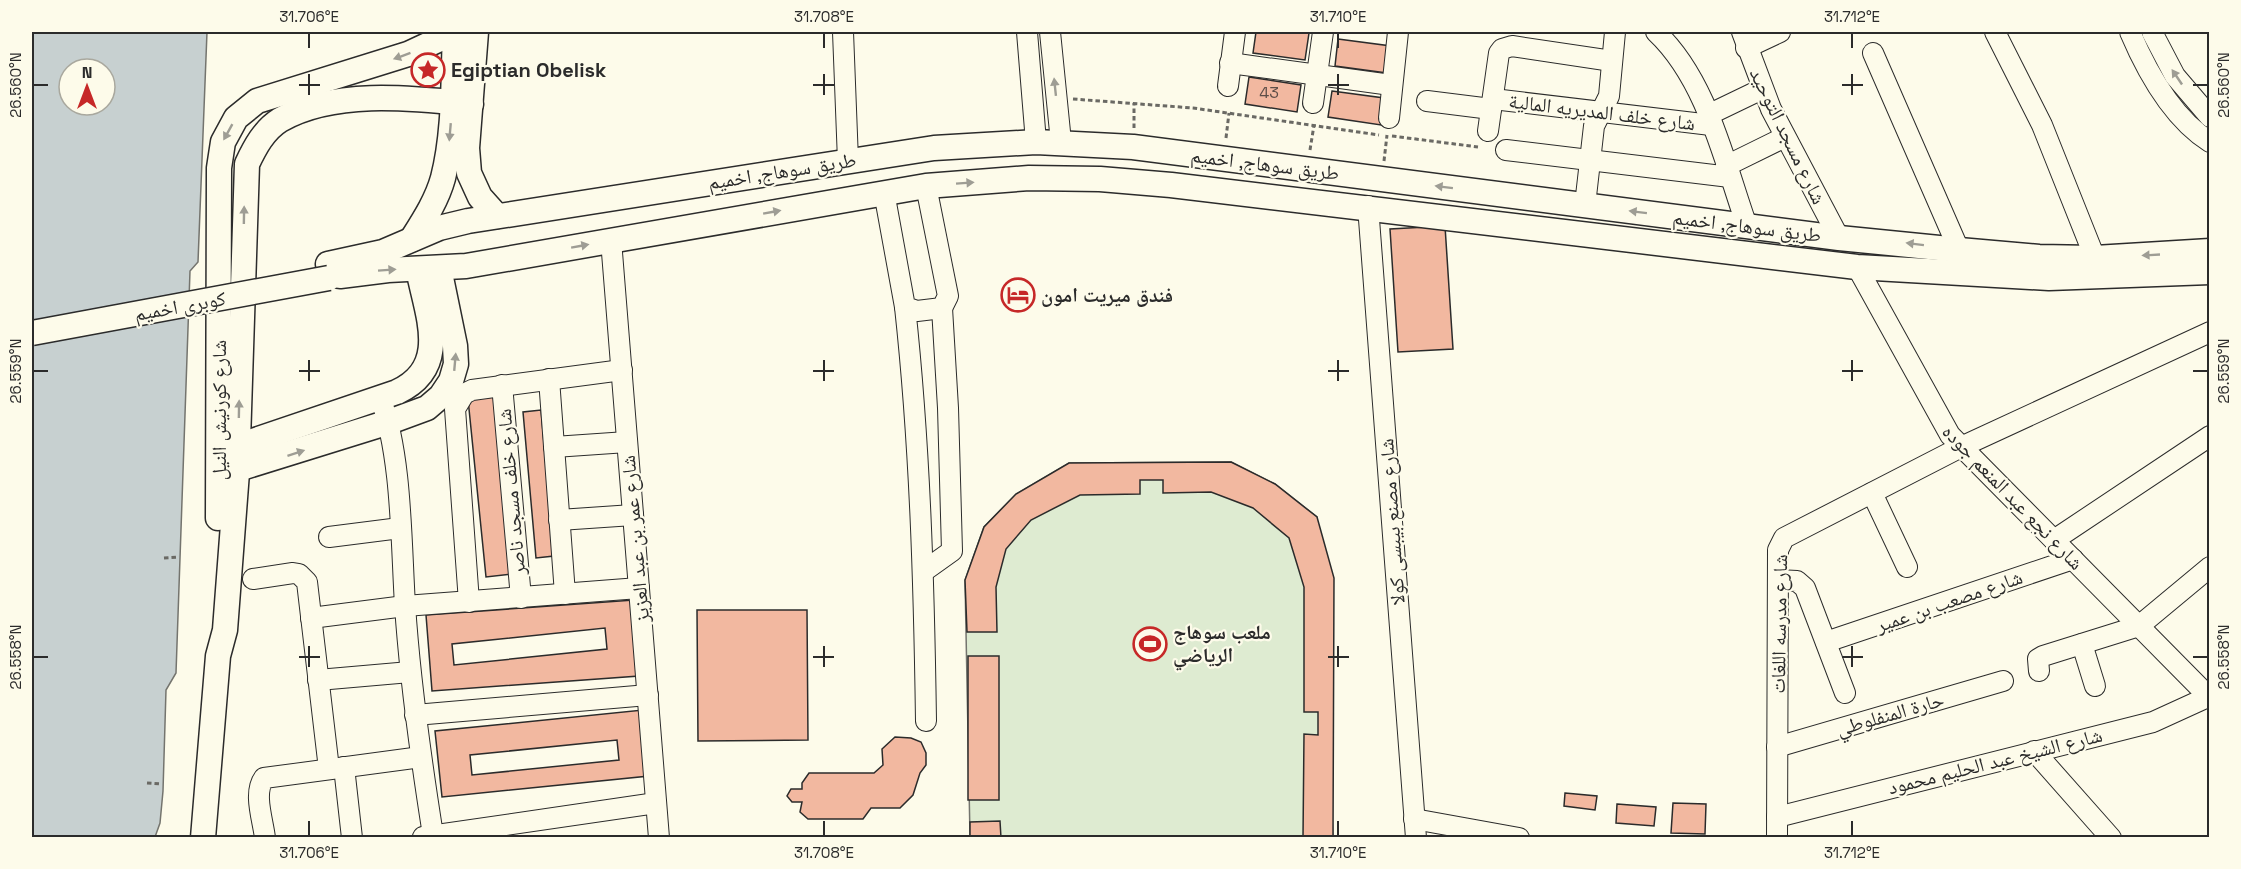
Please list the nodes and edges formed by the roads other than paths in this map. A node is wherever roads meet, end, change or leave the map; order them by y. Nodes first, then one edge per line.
1 (455, 32) edge
2 (476, 32) edge
3 (843, 32) edge
4 (1027, 32) edge
5 (1050, 32) edge
6 (1235, 32) edge
7 (1323, 32) edge
8 (1395, 32) edge
9 (1615, 32) edge
10 (1656, 32) edge
11 (1780, 32) edge
12 (1995, 32) edge
13 (2130, 32) edge
14 (2152, 32) edge
15 (1744, 40) edge
16 (1873, 52) dead end
17 (1612, 61) junction
18 (1230, 63) junction
19 (1317, 75) junction
20 (1391, 85) junction
21 (1228, 86) dead end
22 (1762, 89) junction
23 (1427, 101) dead end
24 (462, 103) junction
25 (1313, 103) dead end
26 (1492, 104) junction
27 (1600, 111) junction
28 (2210, 117) edge
29 (1710, 120) junction
30 (1388, 127) road end
31 (1488, 132) dead end
32 (1785, 137) junction
33 (1036, 142) junction
34 (1061, 142) junction
35 (2210, 142) edge
36 (1506, 150) road end
37 (898, 152) junction
38 (1590, 160) junction
39 (848, 161) junction
40 (1728, 171) junction
41 (905, 189) junction
42 (1585, 205) junction
43 (1368, 206) junction
44 (497, 216) junction
45 (1748, 226) junction
46 (1839, 238) junction
47 (412, 239) junction
48 (611, 240) junction
49 (1959, 250) junction
50 (2210, 250) edge
51 (2095, 258) junction
52 (1857, 267) junction
53 (428, 269) junction
54 (328, 271) junction
55 (2210, 272) edge
56 (905, 307) junction
57 (942, 308) junction
58 (32, 318) edge
59 (2210, 332) edge
60 (32, 333) edge
61 (622, 370) junction
62 (549, 379) junction
63 (502, 385) junction
64 (380, 398) junction
65 (389, 422) junction
66 (2210, 436) edge
67 (627, 442) junction
68 (554, 447) junction
69 (1961, 447) junction
70 (228, 461) junction
71 (1872, 493) junction
72 (633, 515) junction
73 (559, 520) junction
74 (400, 528) junction
75 (330, 537) dead end
76 (2054, 540) junction
77 (2073, 559) junction
78 (1907, 567) dead end
79 (2210, 567) edge
80 (924, 571) junction
81 (253, 579) dead end
82 (1778, 580) junction
83 (639, 588) junction
84 (565, 594) junction
85 (520, 598) junction
86 (469, 602) junction
87 (405, 606) junction
88 (311, 618) junction
89 (2139, 627) junction
90 (1826, 642) junction
91 (2082, 644) junction
92 (2039, 671) dead end
93 (410, 672) junction
94 (318, 680) junction
95 (2003, 681) dead end
96 (2095, 686) dead end
97 (1845, 693) dead end
98 (648, 695) junction
99 (2209, 697) edge
100 (415, 715) junction
101 (926, 722) dead end
102 (1777, 747) junction
103 (2034, 752) junction
104 (421, 758) junction
105 (336, 768) junction
106 (656, 803) junction
107 (1777, 817) junction
108 (1415, 828) edge
109 (427, 836) edge
110 (203, 837) edge
111 (265, 837) edge
112 (352, 837) edge
113 (659, 837) edge
114 (1519, 837) edge
115 (1777, 837) edge
116 (2112, 837) edge

1 - 24 main road
1 -> 70 main road, شارع كورنيش النيل
2 - 24 main road
3 - 39 street
4 - 33 street
34 -> 5 street
6 - 18 street
7 - 19 street
8 - 20 street
9 - 17 street
10 - 29 street
11 - 15 street
12 - 51 street
13 - 35 street
28 -> 14 street
15 - 22 street, شارع مسجد التوحيد
16 - 49 street
17 - 26 street
17 - 27 street
18 - 19 street
18 - 21 street
19 - 20 street
19 - 25 street
20 - 30 street
22 - 29 street
22 - 32 street, شارع مسجد التوحيد
23 - 26 street, شارع خلف المديريه المالية
24 - 44 main road
24 -> 47 main road
70 -> 24 main road, شارع كورنيش النيل
26 - 27 street, شارع خلف المديريه المالية
26 - 31 street
27 - 29 street, شارع خلف المديريه المالية
27 - 38 street
29 - 40 street
32 - 40 street
32 - 46 street, شارع مسجد التوحيد
33 - 34 main road, طريق سوهاج, اخميم
33 - 37 main road, طريق سوهاج, اخميم
42 -> 34 main road, طريق سوهاج, اخميم
36 - 38 street
37 - 39 main road, طريق سوهاج, اخميم
37 - 41 main road
38 - 40 street
38 - 42 street
39 - 44 main road, طريق سوهاج, اخميم
40 - 45 street
41 -> 43 main road, طريق سوهاج, اخميم
48 -> 41 main road, طريق سوهاج, اخميم
41 - 56 street
41 - 57 street
45 -> 42 main road, طريق سوهاج, اخميم
43 - 52 main road, طريق سوهاج, اخميم
43 - 108 street, شارع مصنع بيبسى كولا
44 - 47 main road, طريق سوهاج, اخميم
45 - 46 main road, طريق سوهاج, اخميم
49 -> 46 main road, طريق سوهاج, اخميم
47 - 54 main road, طريق سوهاج, اخميم
53 -> 48 main road, طريق سوهاج, اخميم
48 - 61 street, شارع عمر بن عبد العزيز
49 - 51 main road, طريق سوهاج, اخميم
50 -> 51 main road, طريق سوهاج, اخميم
52 - 55 main road, طريق سوهاج, اخميم
52 - 69 street, شارع نجع عبد المنعم جوده
54 -> 53 main road, طريق سوهاج, اخميم
53 - 64 main road
65 -> 53 main road
54 - 58 main road, كوبرى اخميم
54 - 60 main road, كوبرى اخميم, bridge
56 - 57 street
56 - 80 street
57 - 80 street
59 - 69 street, شارع مدرسه اللغات
61 - 62 street
61 - 67 street, شارع عمر بن عبد العزيز
62 - 63 street
62 - 68 street
63 - 85 street, شارع خلف مسجد ناصر
63 - 86 street
64 - 65 street
64 - 70 main road
70 -> 65 main road
65 - 74 street
66 - 76 street
67 - 68 street
67 - 72 street, شارع عمر بن عبد العزيز
68 - 73 street
69 - 71 street, شارع مدرسه اللغات
69 - 76 street, شارع نجع عبد المنعم جوده
70 - 110 main road, شارع كورنيش النيل
71 - 78 street
71 - 82 street, شارع مدرسه اللغات
72 - 73 street
72 - 83 street, شارع عمر بن عبد العزيز
73 - 84 street
74 - 75 street
74 - 87 street
76 - 77 street, شارع نجع عبد المنعم جوده
77 - 89 street, شارع نجع عبد المنعم جوده
77 - 90 street, شارع مصعب بن عمير
79 - 89 street
80 - 101 street
81 - 88 street
82 - 90 street
82 - 102 street, شارع مدرسه اللغات
83 - 84 street
83 - 98 street, شارع عمر بن عبد العزيز
84 - 85 street
85 - 86 street
86 - 87 street
87 - 88 street
87 - 93 street
88 - 94 street
89 - 91 street
89 - 99 street, شارع نجع عبد المنعم جوده
90 - 97 street
91 - 92 street
91 - 96 street
93 - 94 street
93 - 100 street
94 - 105 street
95 - 102 street, حارة المنفلوطي
98 - 100 street
98 - 106 street, شارع عمر بن عبد العزيز
99 - 103 street, شارع الشيخ عبد الحليم محمود
100 - 104 street
102 - 107 street, شارع مدرسه اللغات
103 - 107 street, شارع الشيخ عبد الحليم محمود
103 - 116 street
104 - 105 street
104 - 109 street
105 - 111 street
105 - 112 street
106 - 109 street
106 - 113 street, شارع عمر بن عبد العزيز
107 - 115 street, شارع مدرسه اللغات
108 - 114 street

